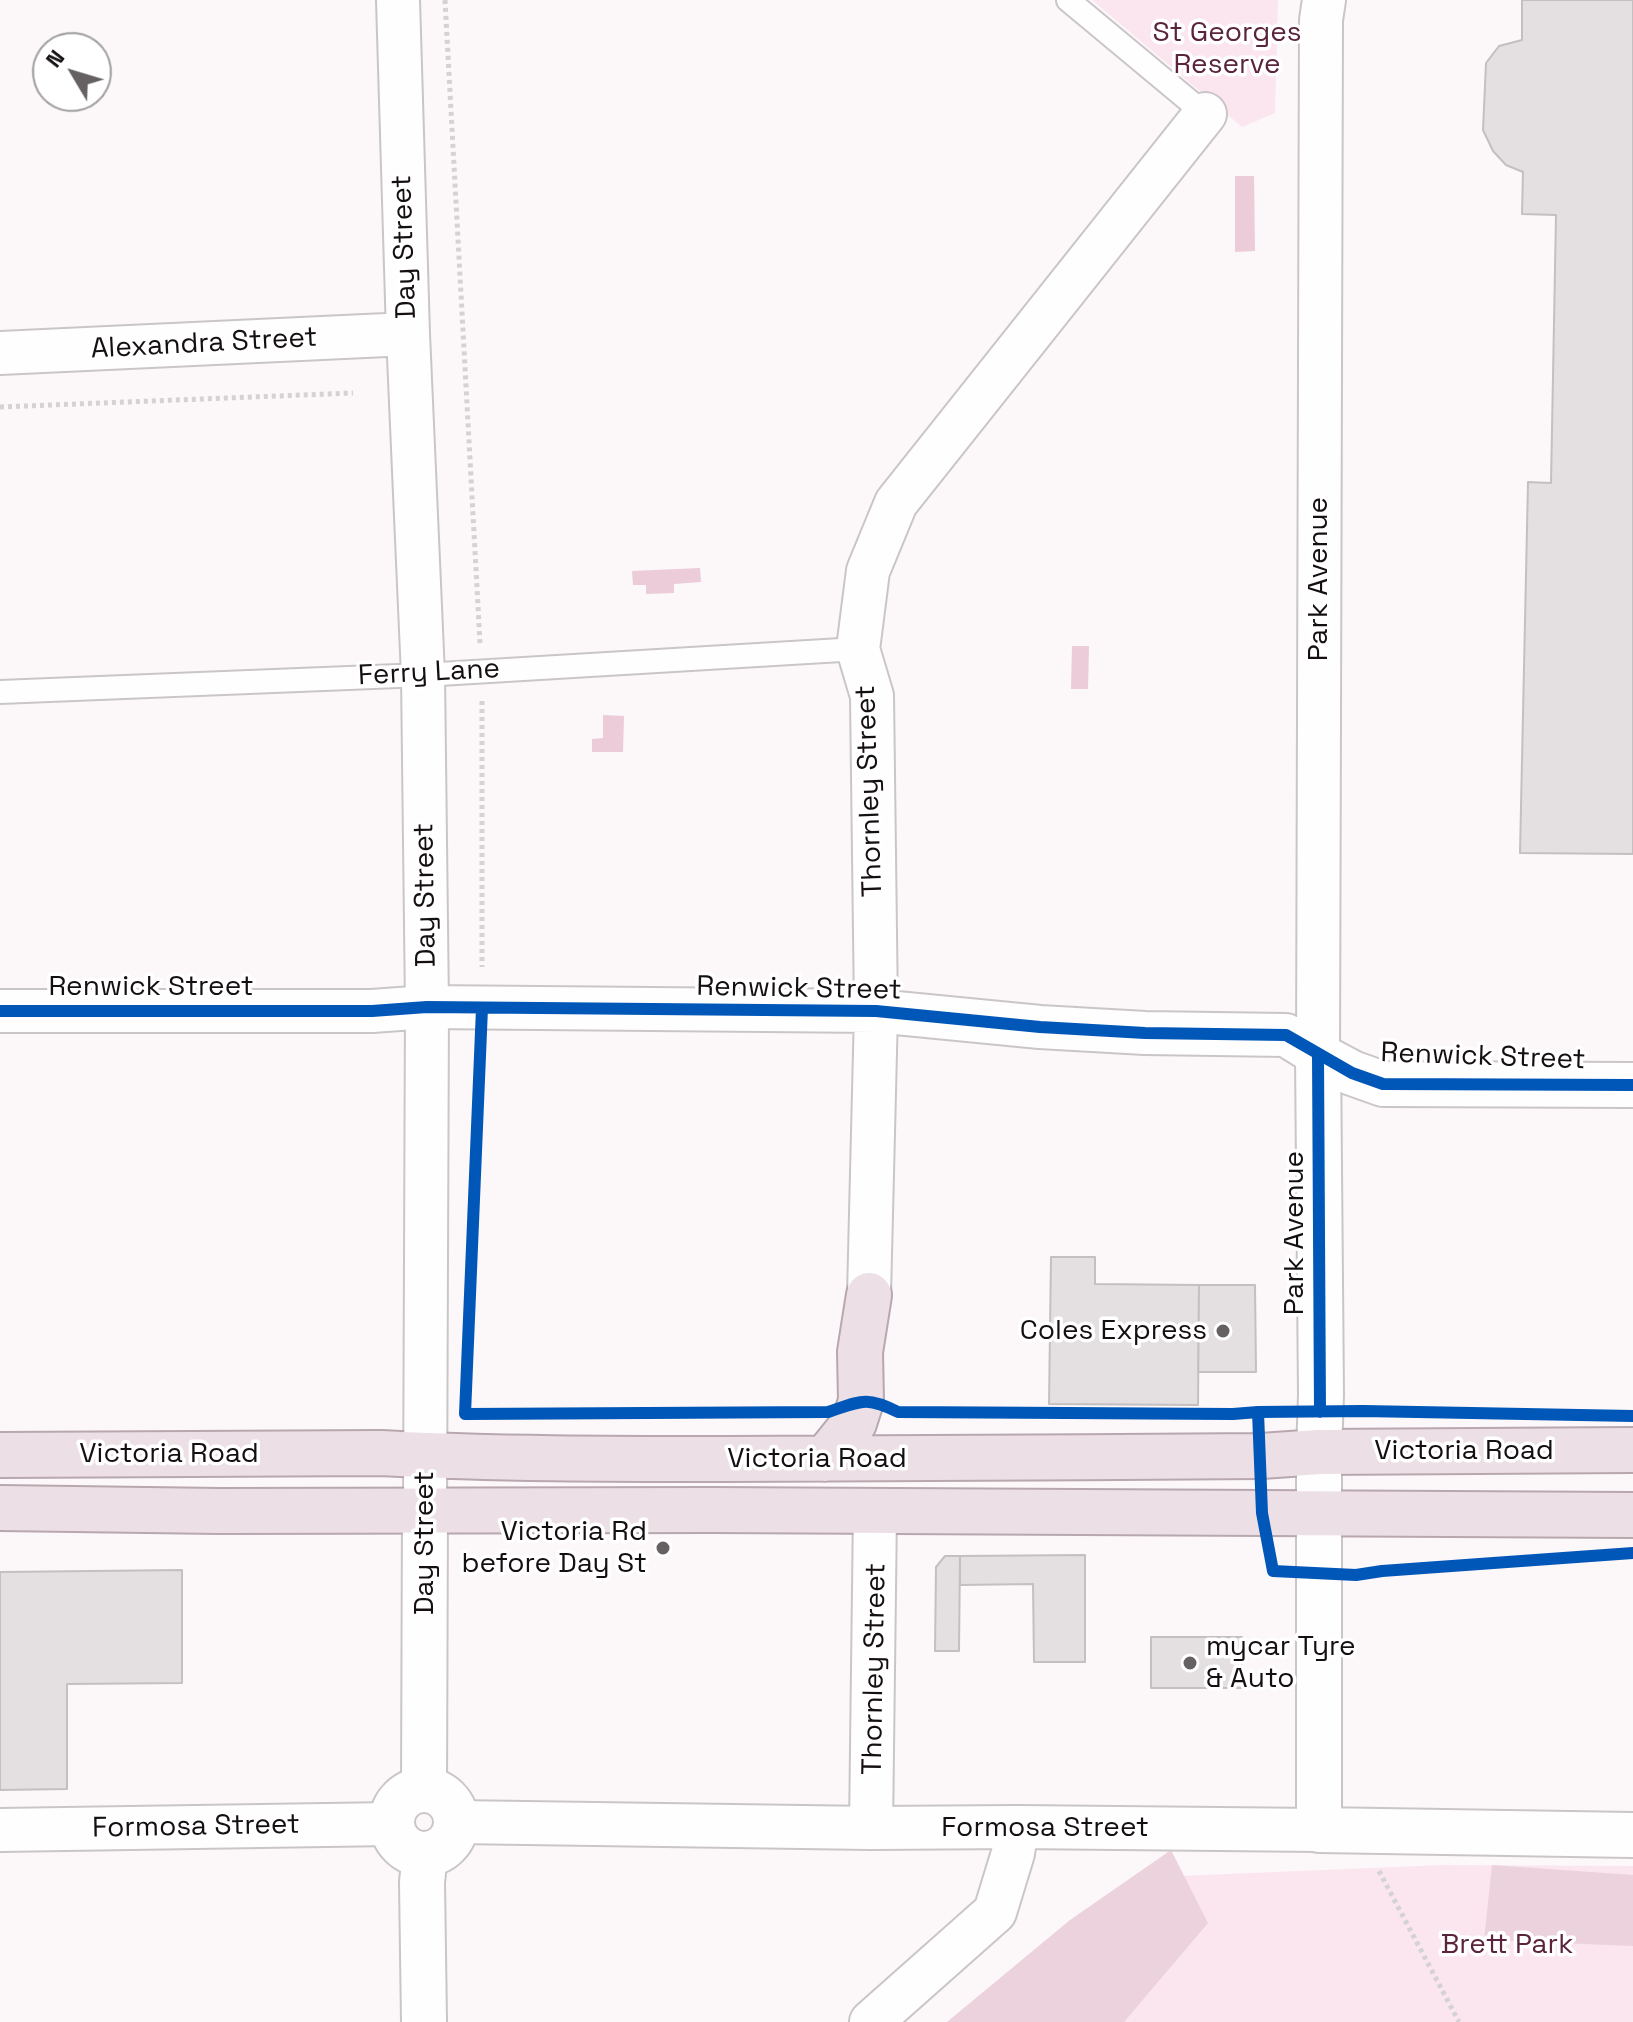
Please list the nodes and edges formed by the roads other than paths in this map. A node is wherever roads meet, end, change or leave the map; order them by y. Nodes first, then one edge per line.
1 (398, 0) edge
2 (1068, 0) edge
3 (1324, 0) edge
4 (1205, 114) joint
5 (408, 334) junction
6 (0, 353) edge
7 (858, 649) junction
8 (423, 675) junction
9 (0, 692) edge
10 (427, 1007) junction
11 (0, 1011) edge
12 (876, 1011) junction
13 (1318, 1055) junction
14 (1633, 1085) edge
15 (869, 1295) joint
16 (1633, 1450) edge
17 (1319, 1452) junction
18 (0, 1455) edge
19 (425, 1455) junction
20 (825, 1459) junction
21 (0, 1508) edge
22 (425, 1511) junction
23 (875, 1511) junction
24 (1320, 1513) junction
25 (1633, 1515) edge
26 (424, 1790) junction
27 (456, 1822) junction
28 (391, 1824) junction
29 (1017, 1827) junction
30 (871, 1828) junction
31 (0, 1830) edge
32 (1338, 1830) junction
33 (1633, 1835) edge
34 (425, 1854) junction
35 (424, 2022) edge
36 (871, 2022) edge

1 - 5 street, Day Street
2 - 4 lane
3 - 13 street, Park Avenue
4 - 7 street, Thornley Street
5 - 6 street, Alexandra Street
5 - 8 street, Day Street
7 - 8 lane, Ferry Lane
7 - 12 street, Thornley Street
8 - 9 lane, Ferry Lane
8 - 10 street, Day Street
10 - 11 street, Renwick Street
10 - 12 street, Renwick Street
10 - 19 street, Day Street
12 - 13 street, Renwick Street
12 - 15 street, Thornley Street
13 - 14 street, Renwick Street
13 - 17 street, Park Avenue
15 - 20 highway
16 - 17 highway, Victoria Road
17 - 20 highway, Victoria Road
17 - 24 street, Park Avenue
18 - 19 highway, Victoria Road
19 - 20 highway, Victoria Road
19 - 22 street, Day Street
21 - 22 highway, Victoria Road
22 - 23 highway, Victoria Road
22 - 26 street, Day Street
23 - 24 highway, Victoria Road
23 - 30 street, Thornley Street
24 - 25 highway, Victoria Road
24 - 32 street, Park Avenue
26 - 27 street
26 - 28 street
27 - 30 street, Formosa Street
27 - 34 street
28 - 31 street, Formosa Street
28 - 34 street
29 - 30 street, Formosa Street
29 - 32 street, Formosa Street
29 - 36 street
32 - 33 street, Formosa Street
34 - 35 street

